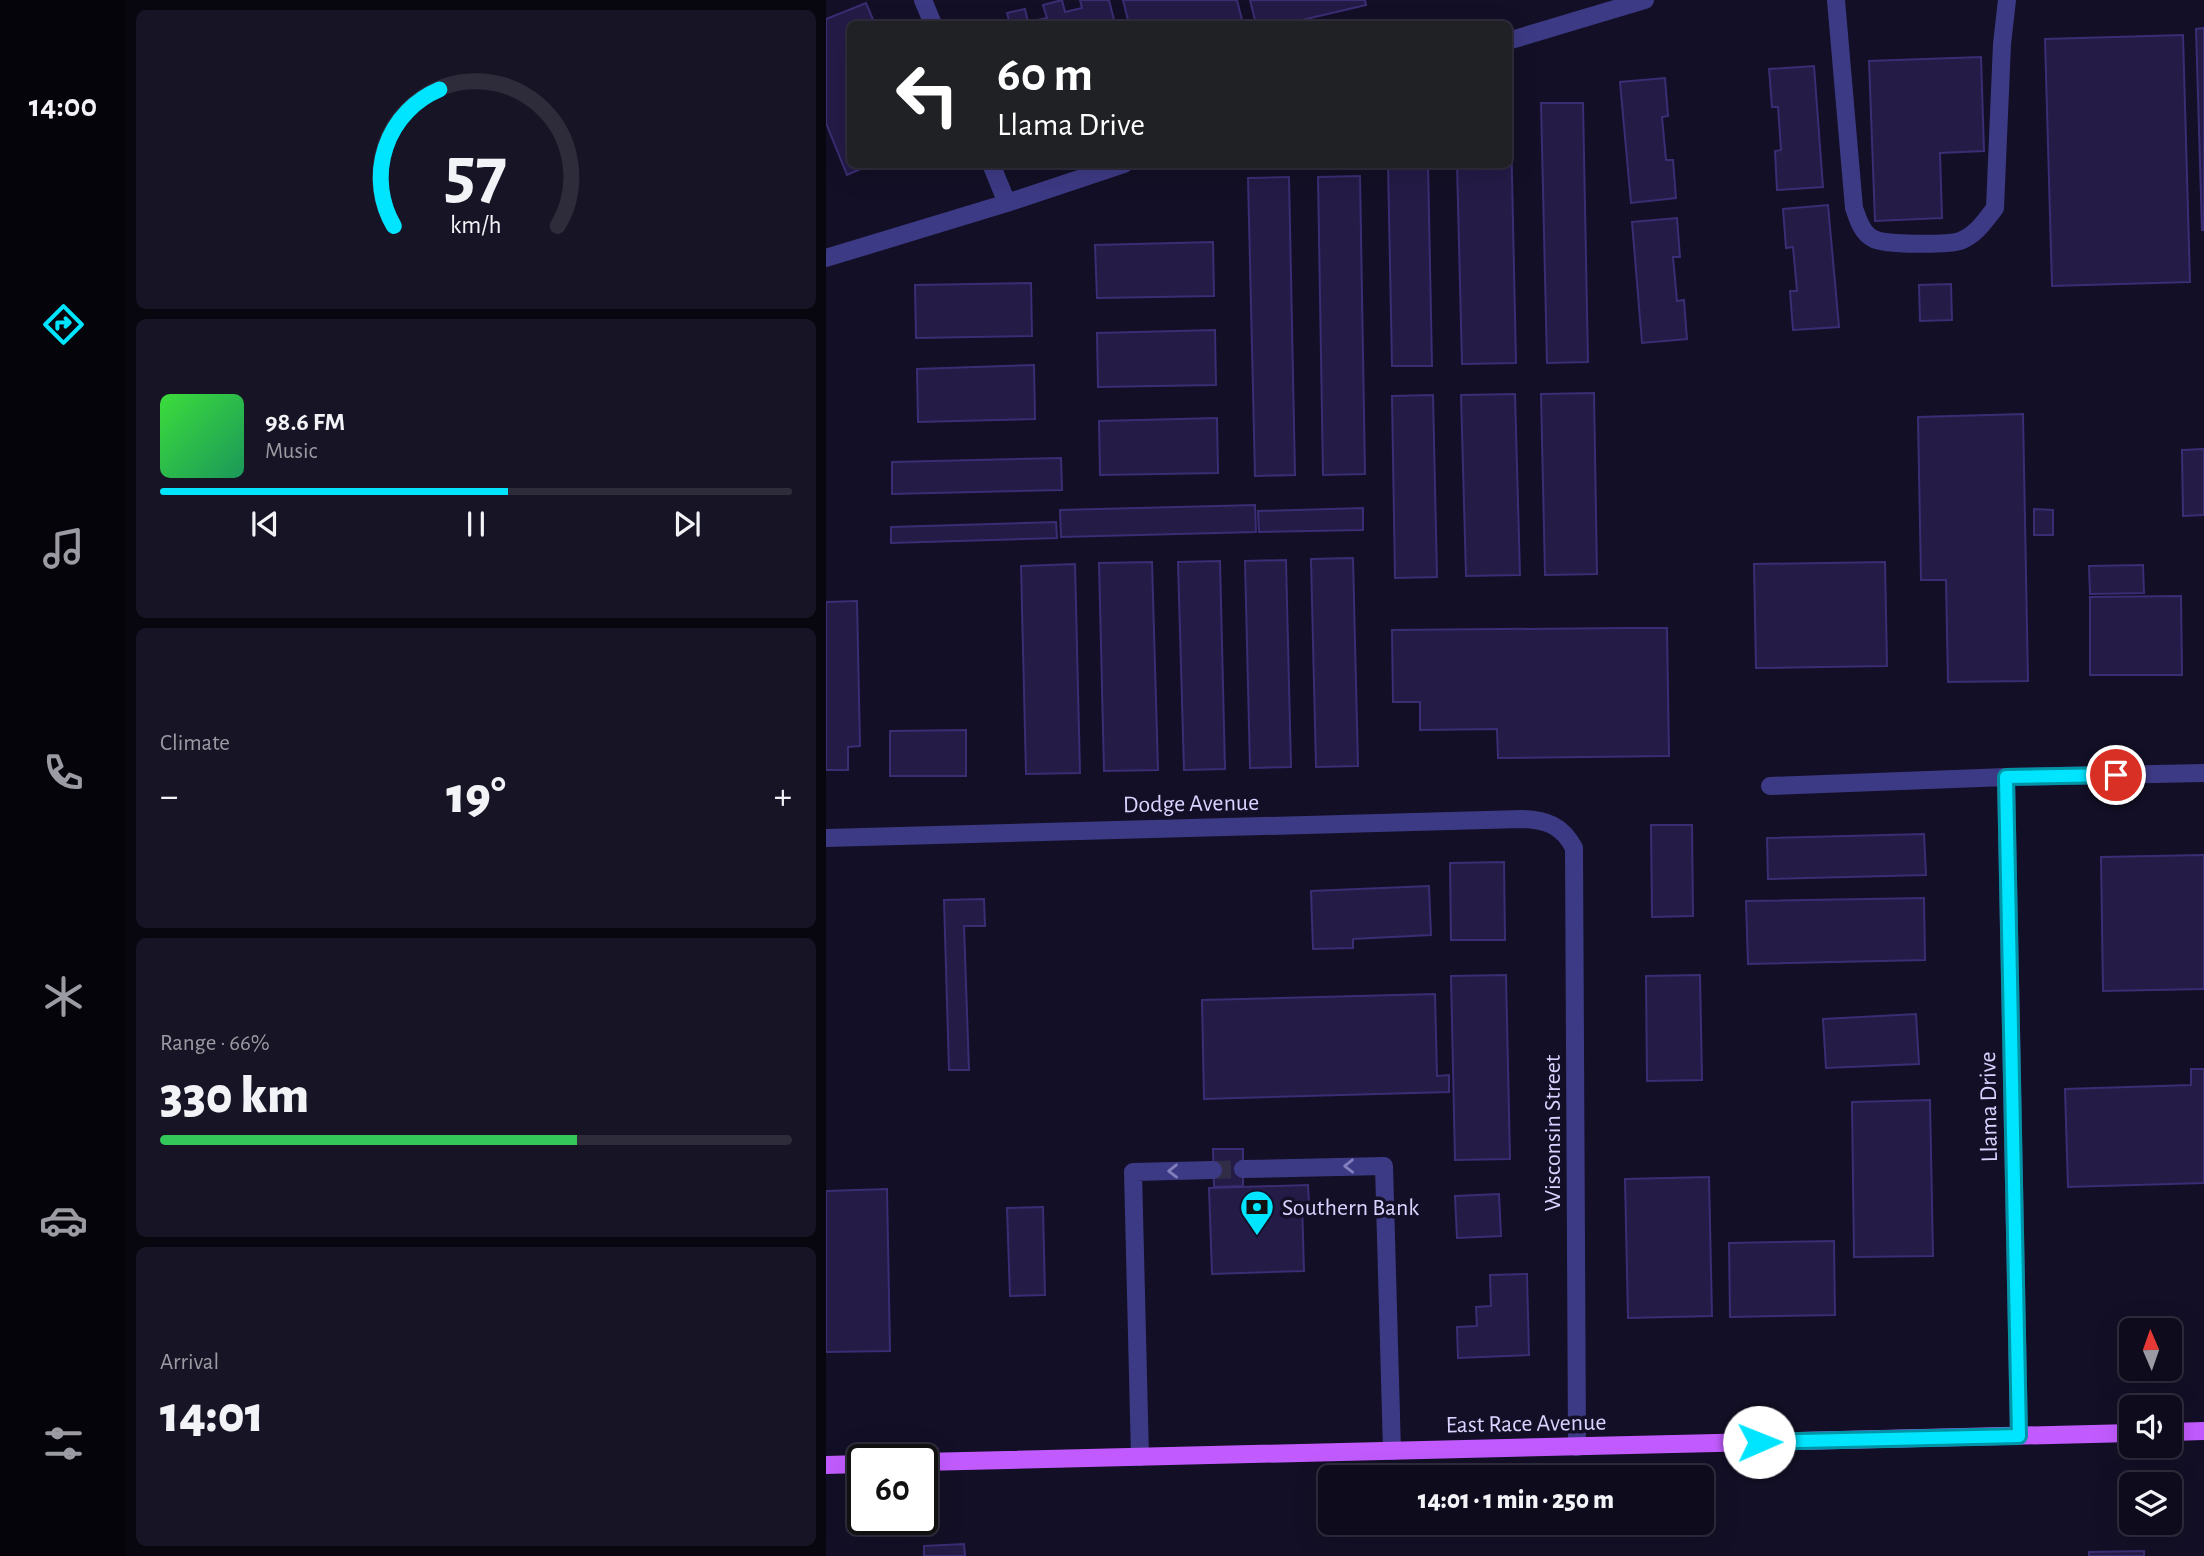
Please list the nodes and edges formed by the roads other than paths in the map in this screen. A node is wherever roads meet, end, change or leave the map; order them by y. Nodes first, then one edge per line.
1 (923, 0) edge
2 (1645, 0) edge
3 (1836, 0) edge
4 (2007, 0) edge
5 (932, 21) edge
6 (1512, 40) edge
7 (993, 168) edge
8 (1112, 168) edge
9 (1007, 204) junction
10 (826, 258) edge
11 (2204, 773) edge
12 (2006, 777) junction
13 (1770, 786) dead end
14 (1556, 826) joint
15 (826, 838) edge
16 (1243, 1169) tunnel mouth
17 (1213, 1170) tunnel mouth
18 (2182, 1432) edge
19 (2204, 1432) edge
20 (2119, 1433) edge
21 (2019, 1436) junction
22 (1577, 1447) junction
23 (1392, 1451) junction
24 (1140, 1457) junction
25 (938, 1462) edge
26 (847, 1464) edge
27 (826, 1465) edge

1 - 5 street
2 - 6 street
3 - 4 street
7 - 9 street
8 - 9 street
9 - 10 street
11 - 12 street
12 - 13 street
12 - 21 street, Llama Drive
14 - 15 street, Dodge Avenue
14 - 22 street, Wisconsin Street
23 -> 16 street
17 -> 24 street
18 - 19 main road
20 - 21 main road, East Race Avenue
21 - 22 main road, East Race Avenue
22 - 23 main road, East Race Avenue
23 - 24 main road, East Race Avenue
24 - 25 main road, East Race Avenue
26 - 27 main road

